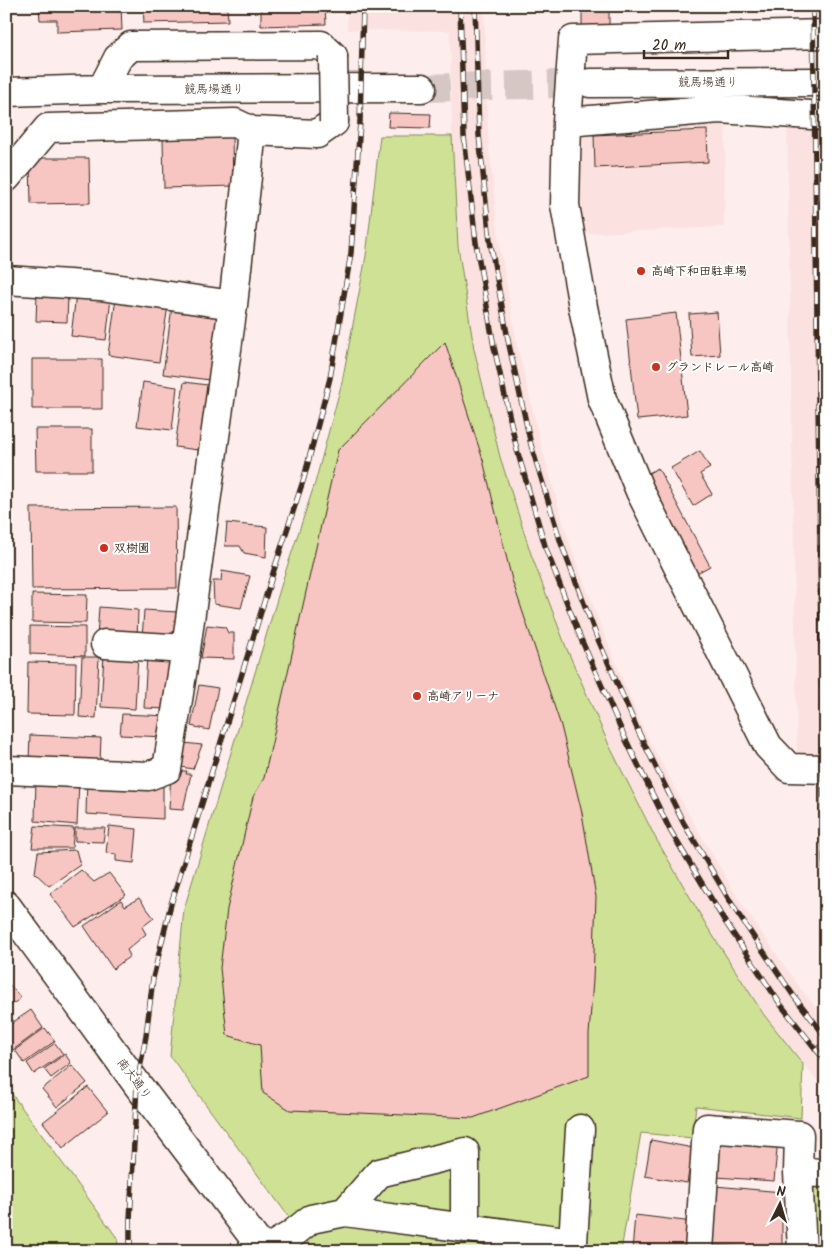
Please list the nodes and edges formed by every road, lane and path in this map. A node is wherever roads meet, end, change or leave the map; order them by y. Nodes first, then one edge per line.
1 (826, 34) edge
2 (826, 82) edge
3 (590, 83) tunnel mouth
4 (422, 88) tunnel mouth
5 (102, 89) junction
6 (6, 92) edge
7 (826, 116) edge
8 (567, 122) junction
9 (252, 131) junction
10 (6, 178) edge
11 (6, 280) edge
12 (233, 305) junction
13 (104, 644) dead end
14 (186, 649) junction
15 (826, 769) edge
16 (6, 770) edge
17 (6, 905) edge
18 (580, 1129) dead end
19 (798, 1172) junction
20 (826, 1173) edge
21 (345, 1212) junction
22 (465, 1228) junction
23 (264, 1251) edge
24 (699, 1251) edge
25 (802, 1251) edge

1 - 8 street
2 - 3 street, 競馬場通り
4 - 5 street, 競馬場通り
5 - 6 street, 競馬場通り
5 - 9 street, bridge
7 - 8 street
8 - 15 street
9 - 10 street
9 - 12 street
11 - 12 street
12 - 14 street
13 - 14 street
14 - 16 street
17 - 23 street, 南大通り
18 - 22 street
19 - 20 street
19 - 24 street
19 - 25 street
21 - 22 street
21 - 22 street
21 - 23 street

